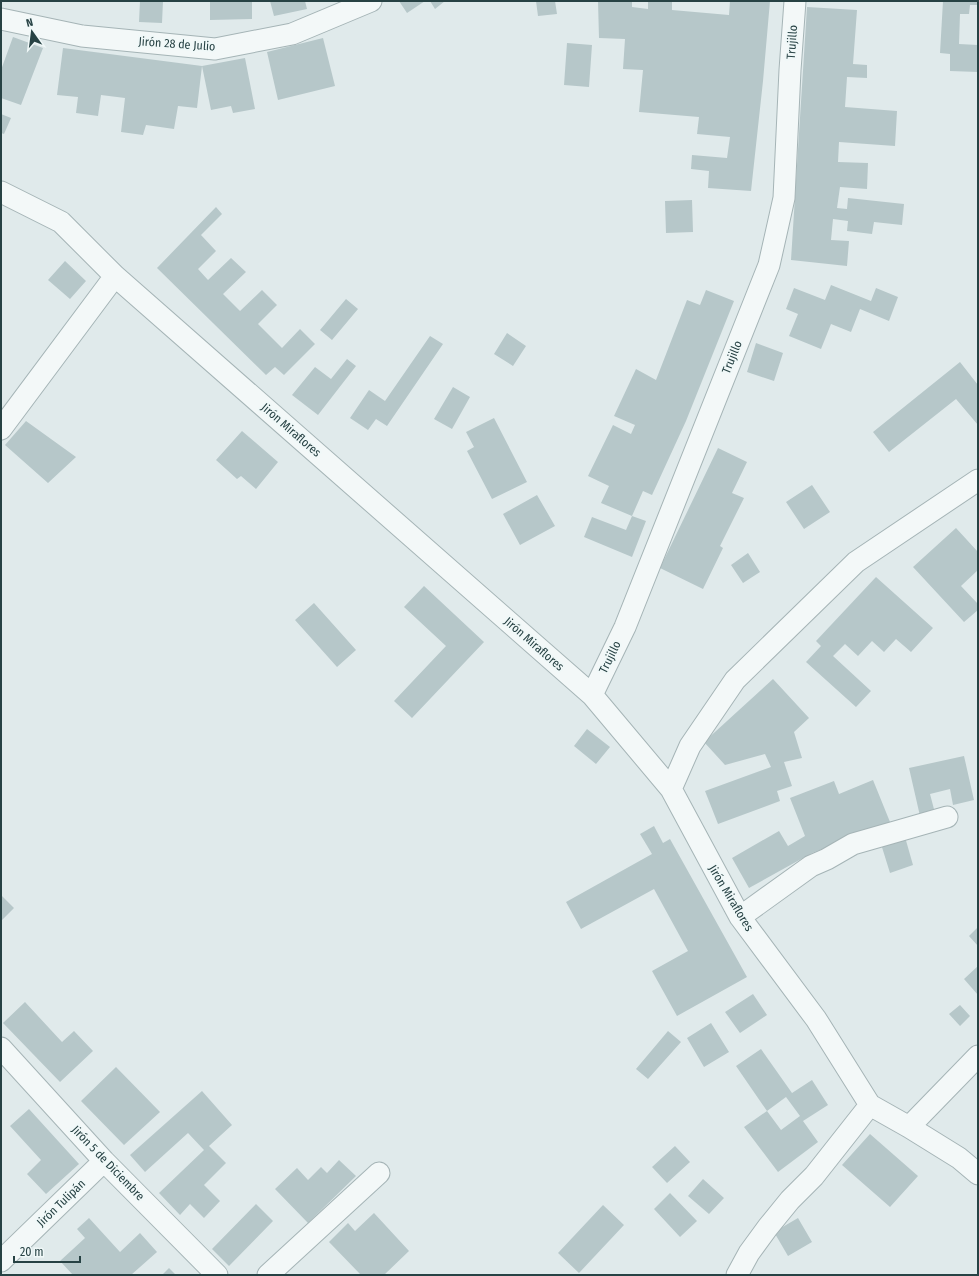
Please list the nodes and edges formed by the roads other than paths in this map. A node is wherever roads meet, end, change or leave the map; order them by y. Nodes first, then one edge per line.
1 (371, 1) edge
2 (795, 1) edge
3 (1, 20) edge
4 (1, 192) edge
5 (115, 276) junction
6 (1, 429) edge
7 (978, 480) edge
8 (592, 695) junction
9 (671, 789) junction
10 (948, 817) dead end
11 (740, 917) junction
12 (1, 1048) edge
13 (978, 1056) edge
14 (870, 1105) junction
15 (909, 1126) junction
16 (104, 1161) junction
17 (379, 1173) dead end
18 (978, 1174) edge
19 (1, 1261) edge
20 (217, 1275) edge
21 (268, 1275) edge
22 (737, 1275) edge

1 - 3 street, Jirón 28 de Julio
2 - 8 street, Trujillo
4 - 5 street, Jirón Miraflores
5 - 6 street
5 - 8 street, Jirón Miraflores
7 - 9 street
8 - 9 street, Jirón Miraflores
9 - 11 street, Jirón Miraflores
10 - 11 street
11 - 14 street, Jirón Miraflores
12 - 16 street, Jirón 5 de Diciembre
13 - 15 street
14 - 15 street, Jirón Miraflores
14 - 22 street
15 - 18 street, Jirón Miraflores
16 - 19 street, Jirón Tulipán
16 - 20 street, Jirón 5 de Diciembre
17 - 21 street

